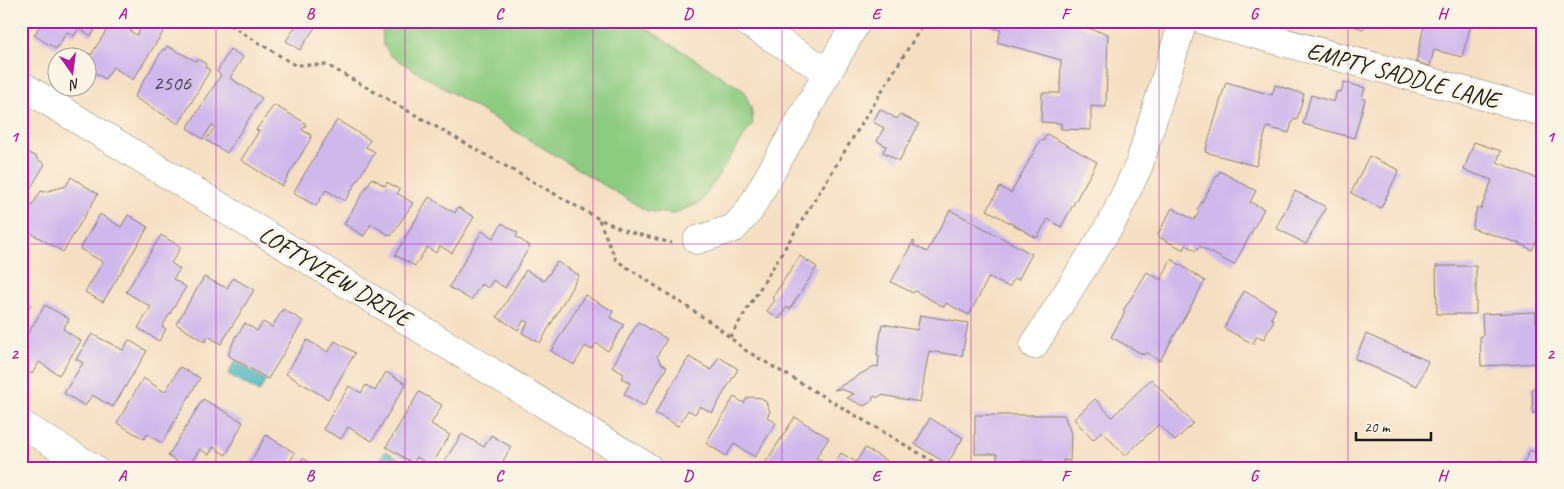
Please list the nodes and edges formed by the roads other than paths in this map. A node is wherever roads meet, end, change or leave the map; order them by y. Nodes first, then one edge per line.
1 (745, 21) edge
2 (857, 21) edge
3 (1183, 21) edge
4 (1205, 21) edge
5 (1248, 27) edge
6 (828, 72) junction
7 (21, 85) edge
8 (1543, 112) edge
9 (697, 240) road end
10 (1034, 345) dead end
11 (21, 424) edge
12 (93, 468) edge
13 (649, 468) edge

1 - 6 street
2 - 6 street
3 - 10 street
4 - 5 street, EMPTY SADDLE LANE
5 - 8 street, EMPTY SADDLE LANE
6 - 9 street
7 - 13 street, LOFTYVIEW DRIVE
11 - 12 street

